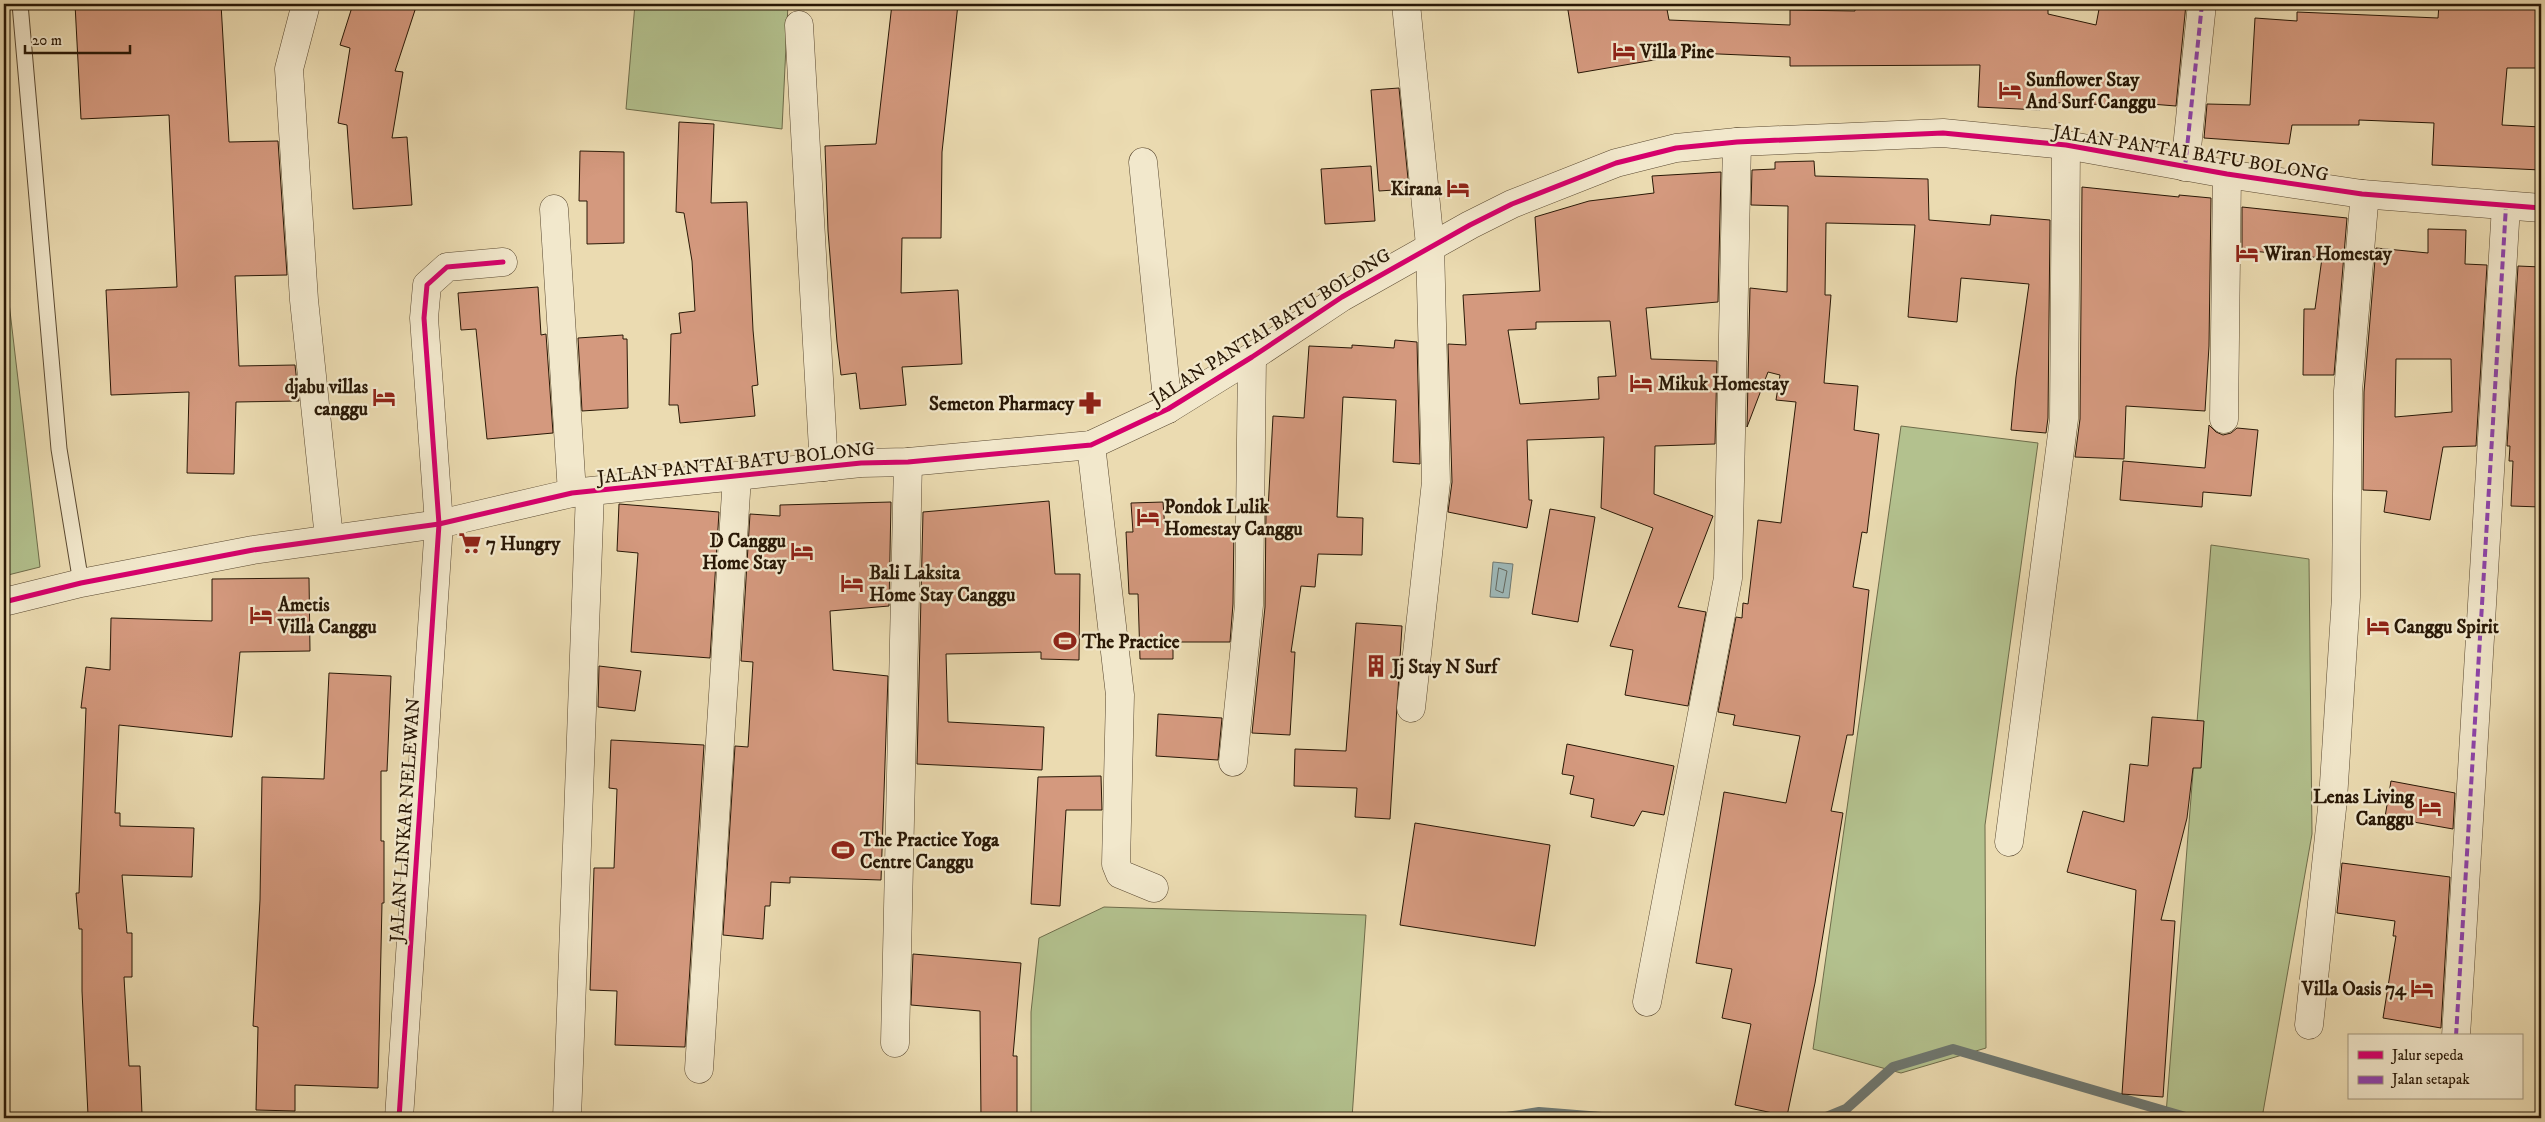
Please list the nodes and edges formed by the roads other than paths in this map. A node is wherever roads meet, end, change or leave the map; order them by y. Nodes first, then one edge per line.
1 (20, 4) edge
2 (306, 4) edge
3 (1406, 4) edge
4 (2202, 4) edge
5 (799, 25) dead end
6 (1737, 142) junction
7 (2066, 146) junction
8 (1143, 162) dead end
9 (2185, 167) junction
10 (2227, 174) junction
11 (2362, 194) junction
12 (2506, 206) junction
13 (2541, 208) edge
14 (554, 209) dead end
15 (1430, 245) junction
16 (503, 262) dead end
17 (1252, 357) junction
18 (1168, 409) junction
19 (2224, 419) dead end
20 (1091, 445) junction
21 (908, 462) junction
22 (824, 467) junction
23 (737, 477) junction
24 (581, 492) junction
25 (439, 524) junction
26 (329, 538) junction
27 (81, 583) junction
28 (4, 602) edge
29 (1411, 708) dead end
30 (1233, 762) dead end
31 (2008, 842) dead end
32 (1154, 888) dead end
33 (1647, 1002) dead end
34 (2309, 1024) dead end
35 (2456, 1034) edge
36 (895, 1043) dead end
37 (698, 1069) dead end
38 (399, 1118) edge
39 (567, 1118) edge

1 - 27 lane
2 - 26 street
3 - 15 street
4 - 9 street
5 - 22 street
6 - 7 street, JALAN PANTAI BATU BOLONG
6 - 15 street, JALAN PANTAI BATU BOLONG
6 - 33 street
7 - 9 street, JALAN PANTAI BATU BOLONG
7 - 31 street
8 - 18 street
9 - 10 street, JALAN PANTAI BATU BOLONG
10 - 11 street, JALAN PANTAI BATU BOLONG
10 - 19 street
11 - 12 street, JALAN PANTAI BATU BOLONG
11 - 34 street
12 - 13 street, JALAN PANTAI BATU BOLONG
12 - 35 street
14 - 24 street
15 - 17 street, JALAN PANTAI BATU BOLONG
15 - 29 street
16 - 25 street, JALAN LINKAR NELEWAN
17 - 18 street, JALAN PANTAI BATU BOLONG
17 - 30 street
18 - 20 street, JALAN PANTAI BATU BOLONG
20 - 21 street, JALAN PANTAI BATU BOLONG
20 - 32 street
21 - 22 street, JALAN PANTAI BATU BOLONG
21 - 36 street
22 - 23 street, JALAN PANTAI BATU BOLONG
23 - 24 street, JALAN PANTAI BATU BOLONG
23 - 37 street
24 - 25 street, JALAN PANTAI BATU BOLONG
24 - 39 street
25 - 26 street, JALAN PANTAI BATU BOLONG
25 - 38 street, JALAN LINKAR NELEWAN
26 - 27 street, JALAN PANTAI BATU BOLONG
27 - 28 street, JALAN PANTAI BATU BOLONG

